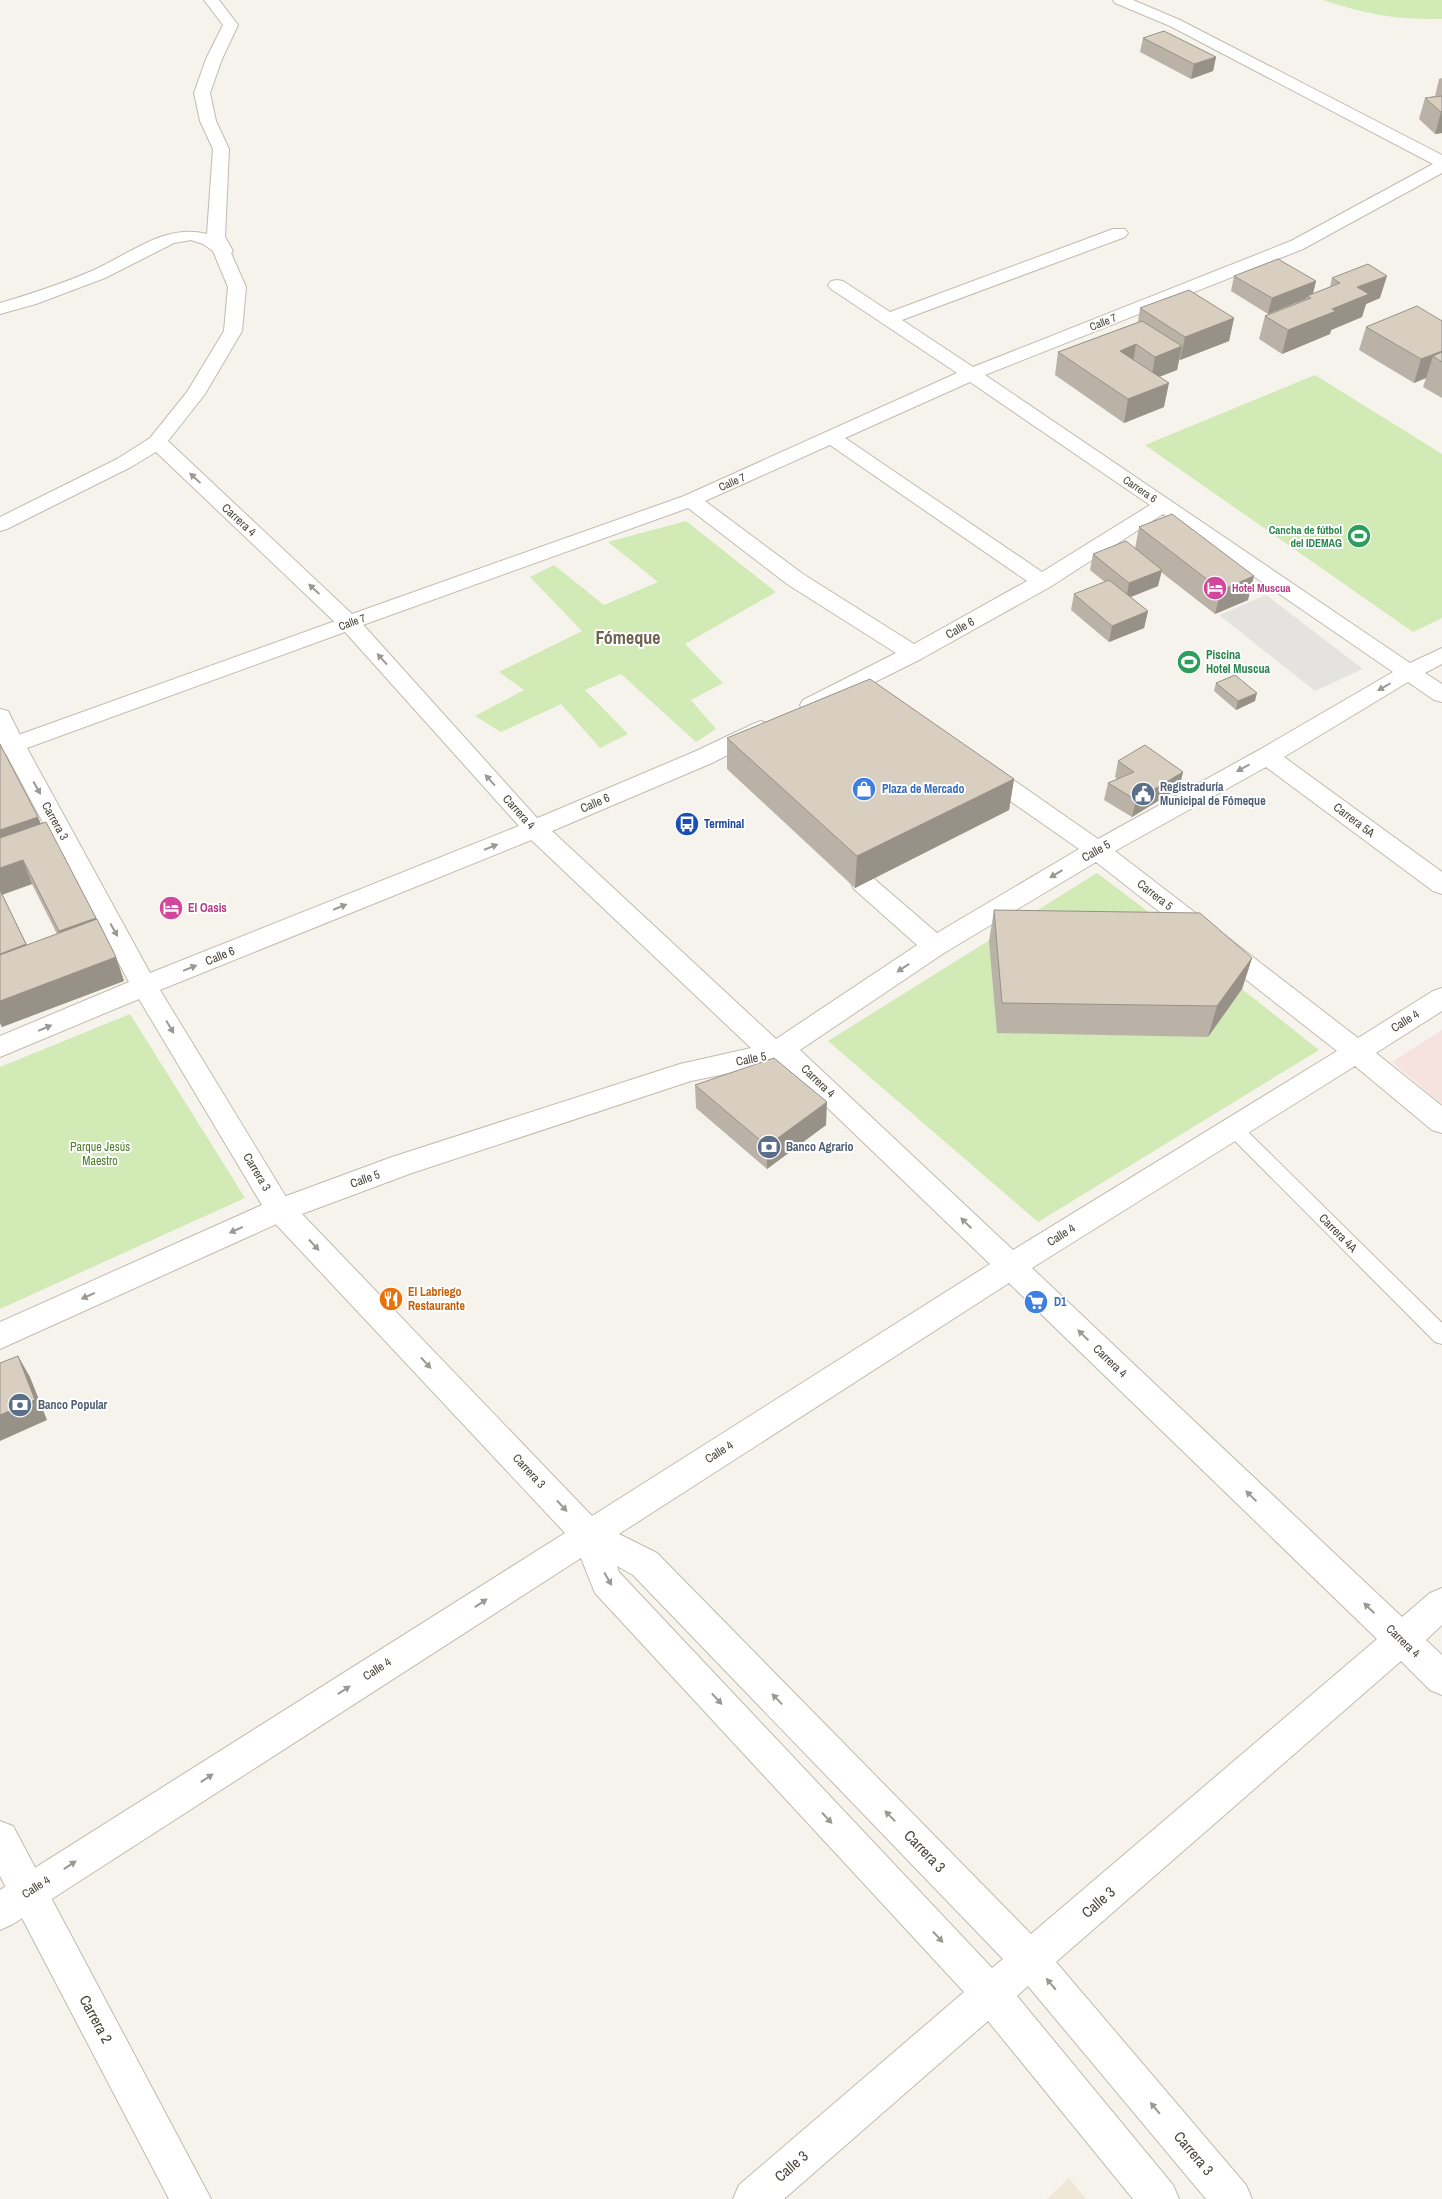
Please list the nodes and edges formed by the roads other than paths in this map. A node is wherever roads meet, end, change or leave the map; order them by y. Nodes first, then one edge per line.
1 (211, 0) edge
2 (1120, 0) edge
3 (1442, 162) edge
4 (1442, 166) edge
5 (1119, 233) dead end
6 (224, 251) junction
7 (837, 285) dead end
8 (0, 309) edge
9 (888, 319) junction
10 (971, 374) junction
11 (831, 437) junction
12 (157, 442) junction
13 (691, 500) junction
14 (1164, 505) junction
15 (0, 525) edge
16 (1042, 582) junction
17 (349, 623) junction
18 (913, 654) junction
19 (1442, 655) edge
20 (1407, 673) junction
21 (856, 684) junction
22 (1442, 695) edge
23 (880, 700) edge
24 (0, 716) edge
25 (7, 746) edge
26 (960, 756) edge
27 (1266, 756) junction
28 (535, 829) junction
29 (1097, 850) junction
30 (863, 884) edge
31 (1442, 885) edge
32 (935, 946) junction
33 (144, 986) junction
34 (1442, 998) edge
35 (0, 1047) edge
36 (1357, 1052) junction
37 (774, 1054) junction
38 (1442, 1122) edge
39 (1234, 1130) junction
40 (280, 1210) junction
41 (1011, 1266) junction
42 (0, 1336) edge
43 (1442, 1336) edge
44 (588, 1534) junction
45 (1442, 1604) edge
46 (1401, 1639) junction
47 (1442, 1678) edge
48 (0, 1839) edge
49 (14, 1901) edge
50 (1030, 1960) junction
51 (991, 1994) junction
52 (191, 2199) edge
53 (754, 2199) edge
54 (1159, 2199) edge
55 (1232, 2199) edge

1 - 6 street
2 - 3 street
4 - 10 street, Calle 7
5 - 9 street
6 - 8 street
6 - 12 street
7 - 9 street, Carrera 6
9 - 10 street, Carrera 6
10 - 11 street, Calle 7
10 - 14 street, Carrera 6
11 - 13 street, Calle 7
11 - 16 street
12 - 15 street
17 -> 12 street, Carrera 4
13 - 17 street, Calle 7
13 - 18 street
14 - 16 street, Calle 6
14 - 20 street, Carrera 6
16 - 18 street, Calle 6
17 - 25 street, Calle 7
28 -> 17 street, Carrera 4
18 - 21 street, Calle 6
19 - 20 street, Calle 5
20 - 22 street, Carrera 6
20 -> 27 street, Calle 5
21 - 23 street
21 - 28 street, Calle 6
24 - 25 street, Carrera 3
25 -> 33 street, Carrera 3
26 - 29 street, Carrera 5
27 -> 29 street, Calle 5
27 - 31 street, Carrera 5A
33 -> 28 street, Calle 6
28 - 37 street, Carrera 4
29 -> 32 street, Calle 5
29 - 36 street, Carrera 5
30 - 32 street
32 -> 37 street, Calle 5
35 -> 33 street, Calle 6
33 -> 40 street, Carrera 3
34 - 36 street, Calle 4
36 - 38 street, Carrera 5
36 - 39 street, Calle 4
37 - 40 street, Calle 5
41 -> 37 street, Carrera 4
39 - 41 street, Calle 4
39 - 43 lane, Carrera 4A
40 -> 42 street, Calle 5
40 -> 44 street, Carrera 3
41 - 44 street, Calle 4
46 -> 41 street, Carrera 4
49 -> 44 street, Calle 4
50 -> 44 street, Carrera 3
44 -> 51 street, Carrera 3
45 - 46 street, Calle 3
46 - 47 street, Carrera 4
46 - 50 street, Calle 3
48 - 49 street, Carrera 2
49 - 52 street, Carrera 2
50 - 51 street, Calle 3
55 -> 50 street, Carrera 3
51 - 53 street, Calle 3
51 - 54 street, Carrera 3

